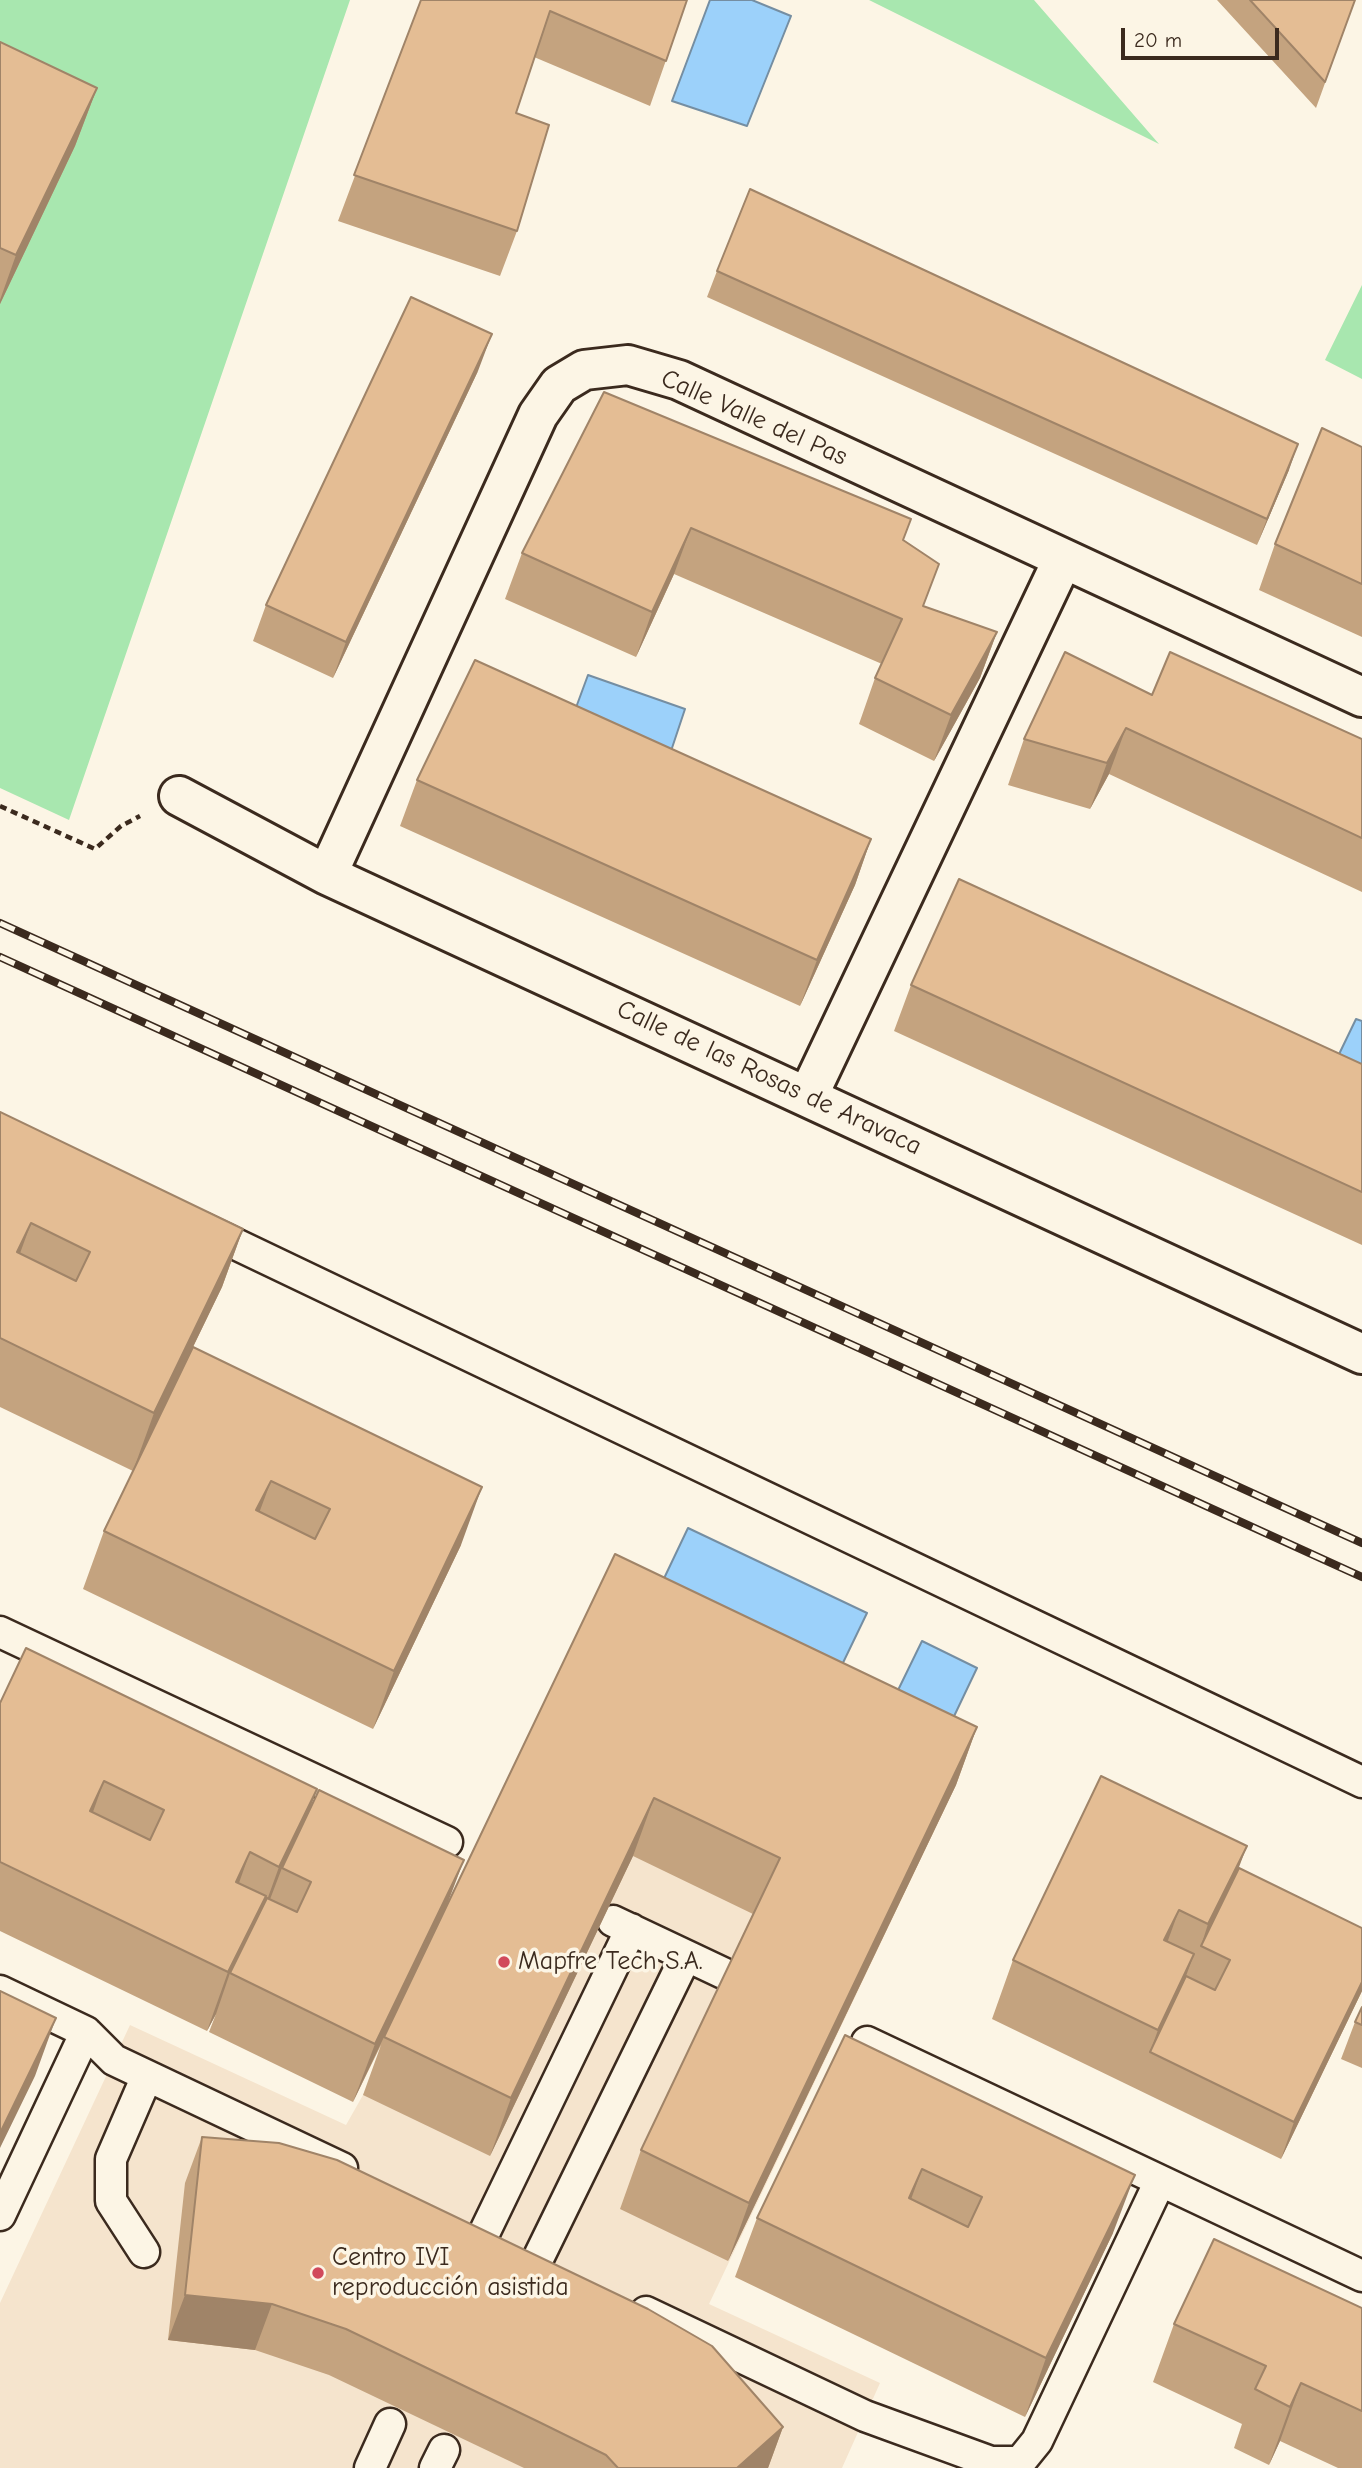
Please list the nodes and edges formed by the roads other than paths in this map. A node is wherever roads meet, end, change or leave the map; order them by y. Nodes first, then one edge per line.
1 (1063, 559) junction
2 (1362, 696) edge
3 (179, 796) dead end
4 (327, 874) junction
5 (808, 1096) junction
6 (177, 1215) edge
7 (1362, 1354) edge
8 (0, 1632) edge
9 (1362, 1782) edge
10 (447, 1842) dead end
11 (686, 1956) junction
12 (723, 1973) edge
13 (0, 1992) edge
14 (86, 2032) junction
15 (867, 2042) edge
16 (147, 2076) junction
17 (1160, 2181) junction
18 (372, 2182) edge
19 (0, 2216) edge
20 (144, 2252) dead end
21 (1362, 2276) edge
22 (628, 2303) edge
23 (390, 2424) dead end
24 (370, 2468) edge

1 - 2 street, Calle Valle del Pas
1 - 4 street, Calle Valle del Pas
1 - 5 street
3 - 4 street, Calle de las Rosas de Aravaca
4 - 5 street, Calle de las Rosas de Aravaca
5 - 7 street, Calle de las Rosas de Aravaca
6 - 9 lane
8 - 10 lane
11 - 11 lane
11 - 12 lane
13 - 14 lane
14 - 16 lane
14 - 19 lane
15 - 17 lane
16 - 18 lane
16 - 20 lane
17 - 21 lane
17 - 22 lane
23 - 24 lane

